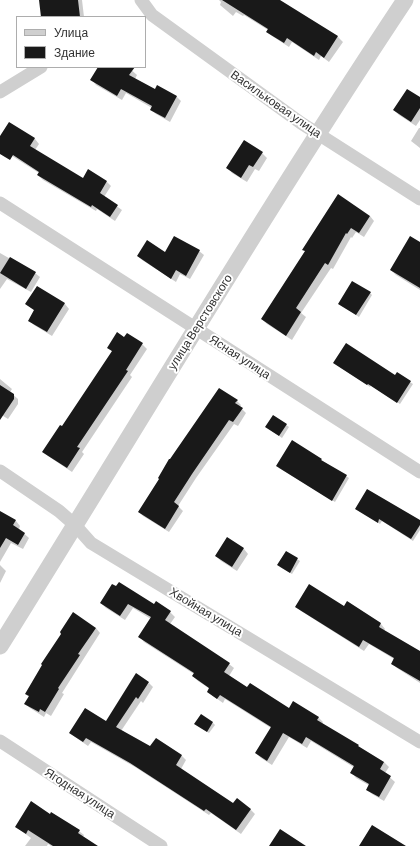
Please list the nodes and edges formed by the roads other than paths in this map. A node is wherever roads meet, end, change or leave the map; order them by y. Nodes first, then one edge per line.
1 (141, 0) edge
2 (405, 0) edge
3 (148, 16) edge
4 (38, 68) edge
5 (0, 92) edge
6 (319, 134) junction
7 (420, 199) edge
8 (0, 203) edge
9 (196, 329) junction
10 (0, 471) edge
11 (420, 472) edge
12 (75, 524) junction
13 (0, 646) edge
14 (0, 741) edge
15 (420, 742) edge
16 (161, 846) edge

1 - 3 street, Васильковая улица
2 - 6 street, улица Верстовского
3 - 6 street, Васильковая улица
4 - 5 street
6 - 7 street, Васильковая улица
6 - 9 street, улица Верстовского
8 - 9 street, Ясная улица
9 - 11 street, Ясная улица
9 - 12 street, улица Верстовского
10 - 12 street, Хвойная улица
12 - 13 street, улица Верстовского
12 - 15 street, Хвойная улица
14 - 16 street, Ягодная улица

